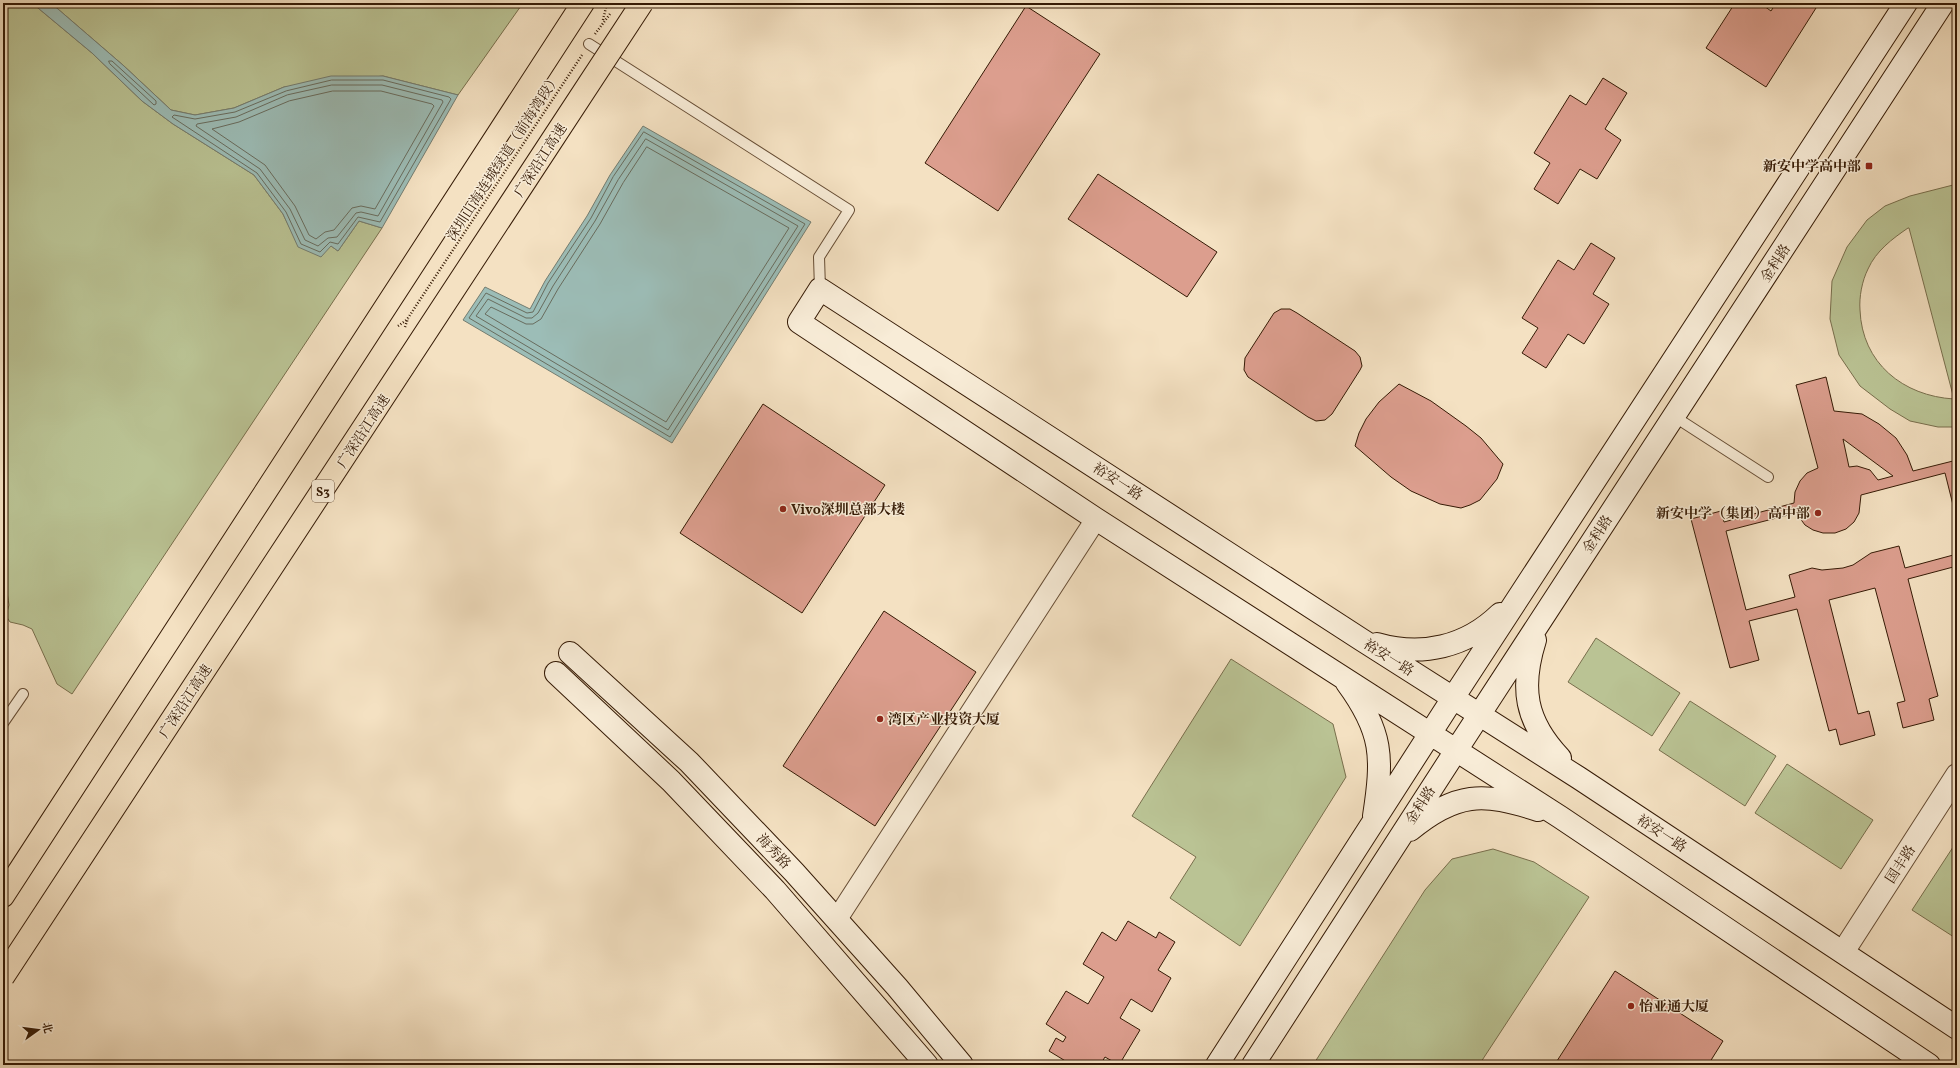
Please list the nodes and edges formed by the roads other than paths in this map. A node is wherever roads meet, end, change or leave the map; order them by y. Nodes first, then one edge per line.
1 (583, 3) edge
2 (642, 3) edge
3 (1943, 3) edge
4 (1952, 3) edge
5 (1903, 7) edge
6 (1921, 39) junction
7 (589, 44) road end
8 (820, 289) junction
9 (1675, 417) junction
10 (1768, 477) dead end
11 (1096, 519) junction
12 (1520, 594) junction
13 (1544, 615) junction
14 (1362, 640) junction
15 (570, 653) dead end
16 (556, 673) dead end
17 (1340, 674) junction
18 (23, 694) dead end
19 (1453, 698) junction
20 (1479, 714) junction
21 (3, 723) edge
22 (1431, 732) junction
23 (1456, 749) junction
24 (1957, 775) edge
25 (1579, 778) junction
26 (1560, 817) junction
27 (1372, 822) junction
28 (1396, 842) junction
29 (3, 896) edge
30 (837, 919) junction
31 (1843, 952) junction
32 (3, 978) edge
33 (1957, 1028) edge
34 (927, 1065) edge
35 (962, 1065) edge
36 (1217, 1065) edge
37 (1253, 1065) edge
38 (1929, 1065) edge

1 - 29 highway
2 - 32 highway, 广深沿江高速 / S3, bridge
3 - 6 main road, 金科路
4 - 6 main road
5 - 12 main road
6 - 9 main road, 金科路
7 - 8 lane
8 - 11 main road
8 - 14 main road, 裕安一路
9 - 10 lane
9 - 13 main road, 金科路
11 - 17 main road
11 - 30 street
12 - 14 main road
12 - 19 main road
13 - 20 main road, 金科路
13 - 25 main road
14 - 19 main road, 裕安一路
15 - 30 main road, 海秀路
16 - 34 main road, 海秀路
17 - 22 main road
17 - 27 main road
18 - 21 lane
19 - 20 main road, 裕安一路
19 - 22 main road
20 - 23 main road, 金科路
20 - 25 main road, 裕安一路
22 - 23 main road
22 - 27 main road
23 - 26 main road
23 - 28 main road, 金科路
24 - 31 main road, 国丰路
25 - 31 main road, 裕安一路
26 - 28 main road
26 - 38 main road
27 - 36 main road
28 - 37 main road, 金科路
30 - 35 main road, 海秀路
31 - 33 main road, 裕安一路

